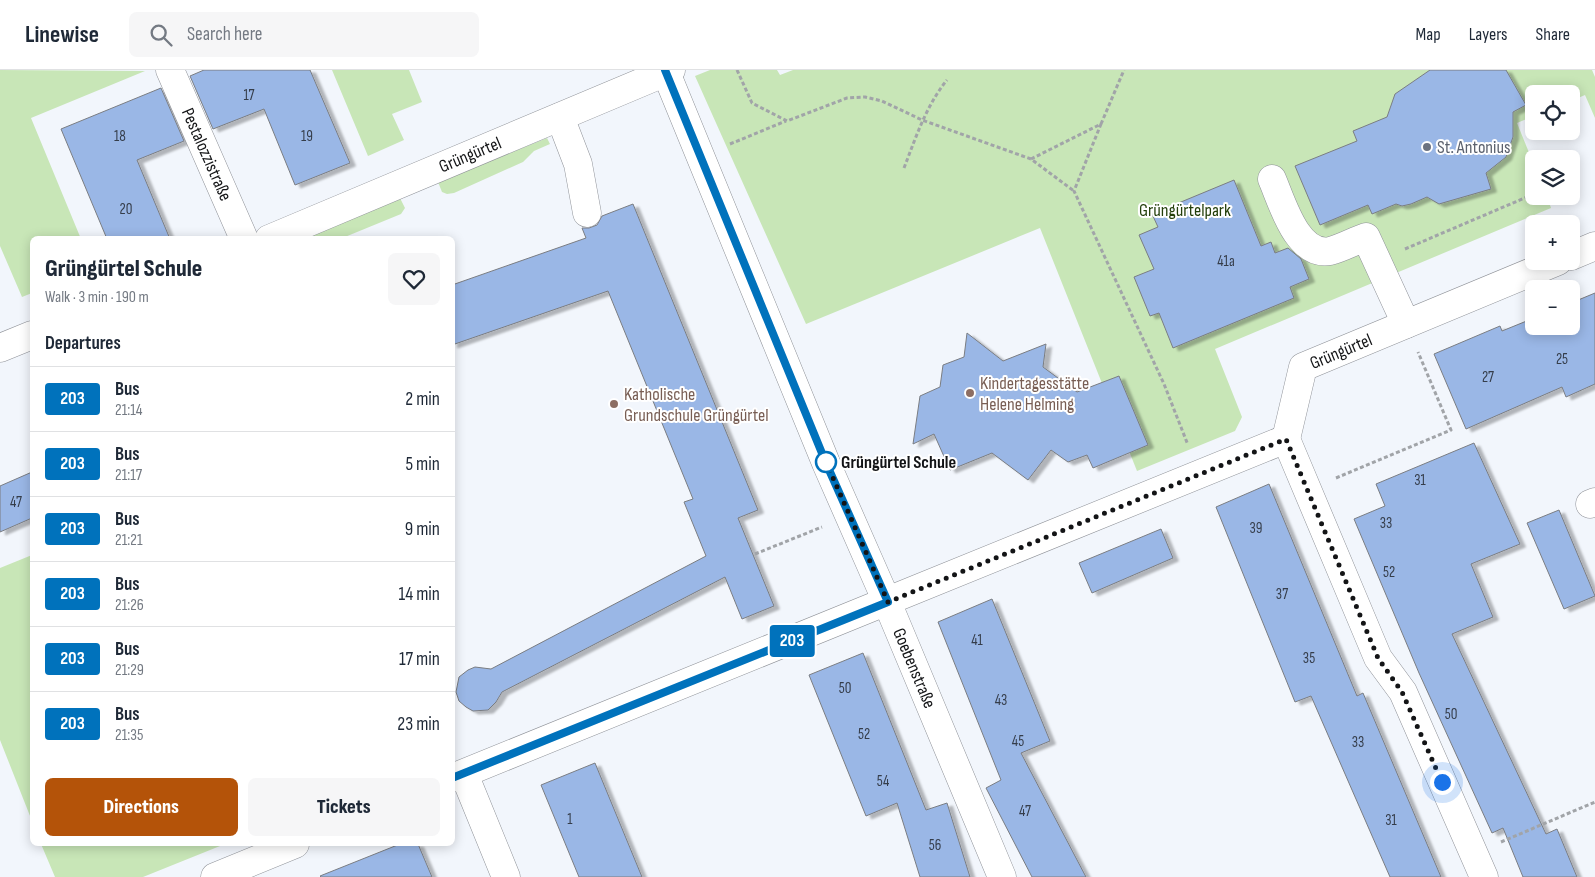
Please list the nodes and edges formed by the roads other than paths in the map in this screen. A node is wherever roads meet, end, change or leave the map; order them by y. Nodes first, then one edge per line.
1 (170, 70) edge
2 (667, 71) edge
3 (560, 117) junction
4 (1272, 179) dead end
5 (587, 213) dead end
6 (243, 236) edge
7 (276, 236) edge
8 (1595, 246) edge
9 (1580, 252) edge
10 (1536, 270) edge
11 (1406, 324) junction
12 (30, 336) edge
13 (0, 347) edge
14 (1286, 439) junction
15 (888, 602) junction
16 (458, 776) edge
17 (290, 846) edge
18 (1479, 865) edge
19 (215, 877) edge
20 (506, 877) edge
21 (1002, 877) edge

1 - 6 street, Pestalozzistraße
2 - 3 street, Grüngürtel
2 - 15 street, Goebenstraße
3 - 5 street
3 - 7 street, Grüngürtel
4 - 11 street
8 - 9 street
10 - 11 street, Grüngürtel
11 - 14 street, Grüngürtel
12 - 13 street
14 - 15 street
14 - 18 street
15 - 16 street
15 - 21 street, Goebenstraße
16 - 20 street
17 - 19 street

